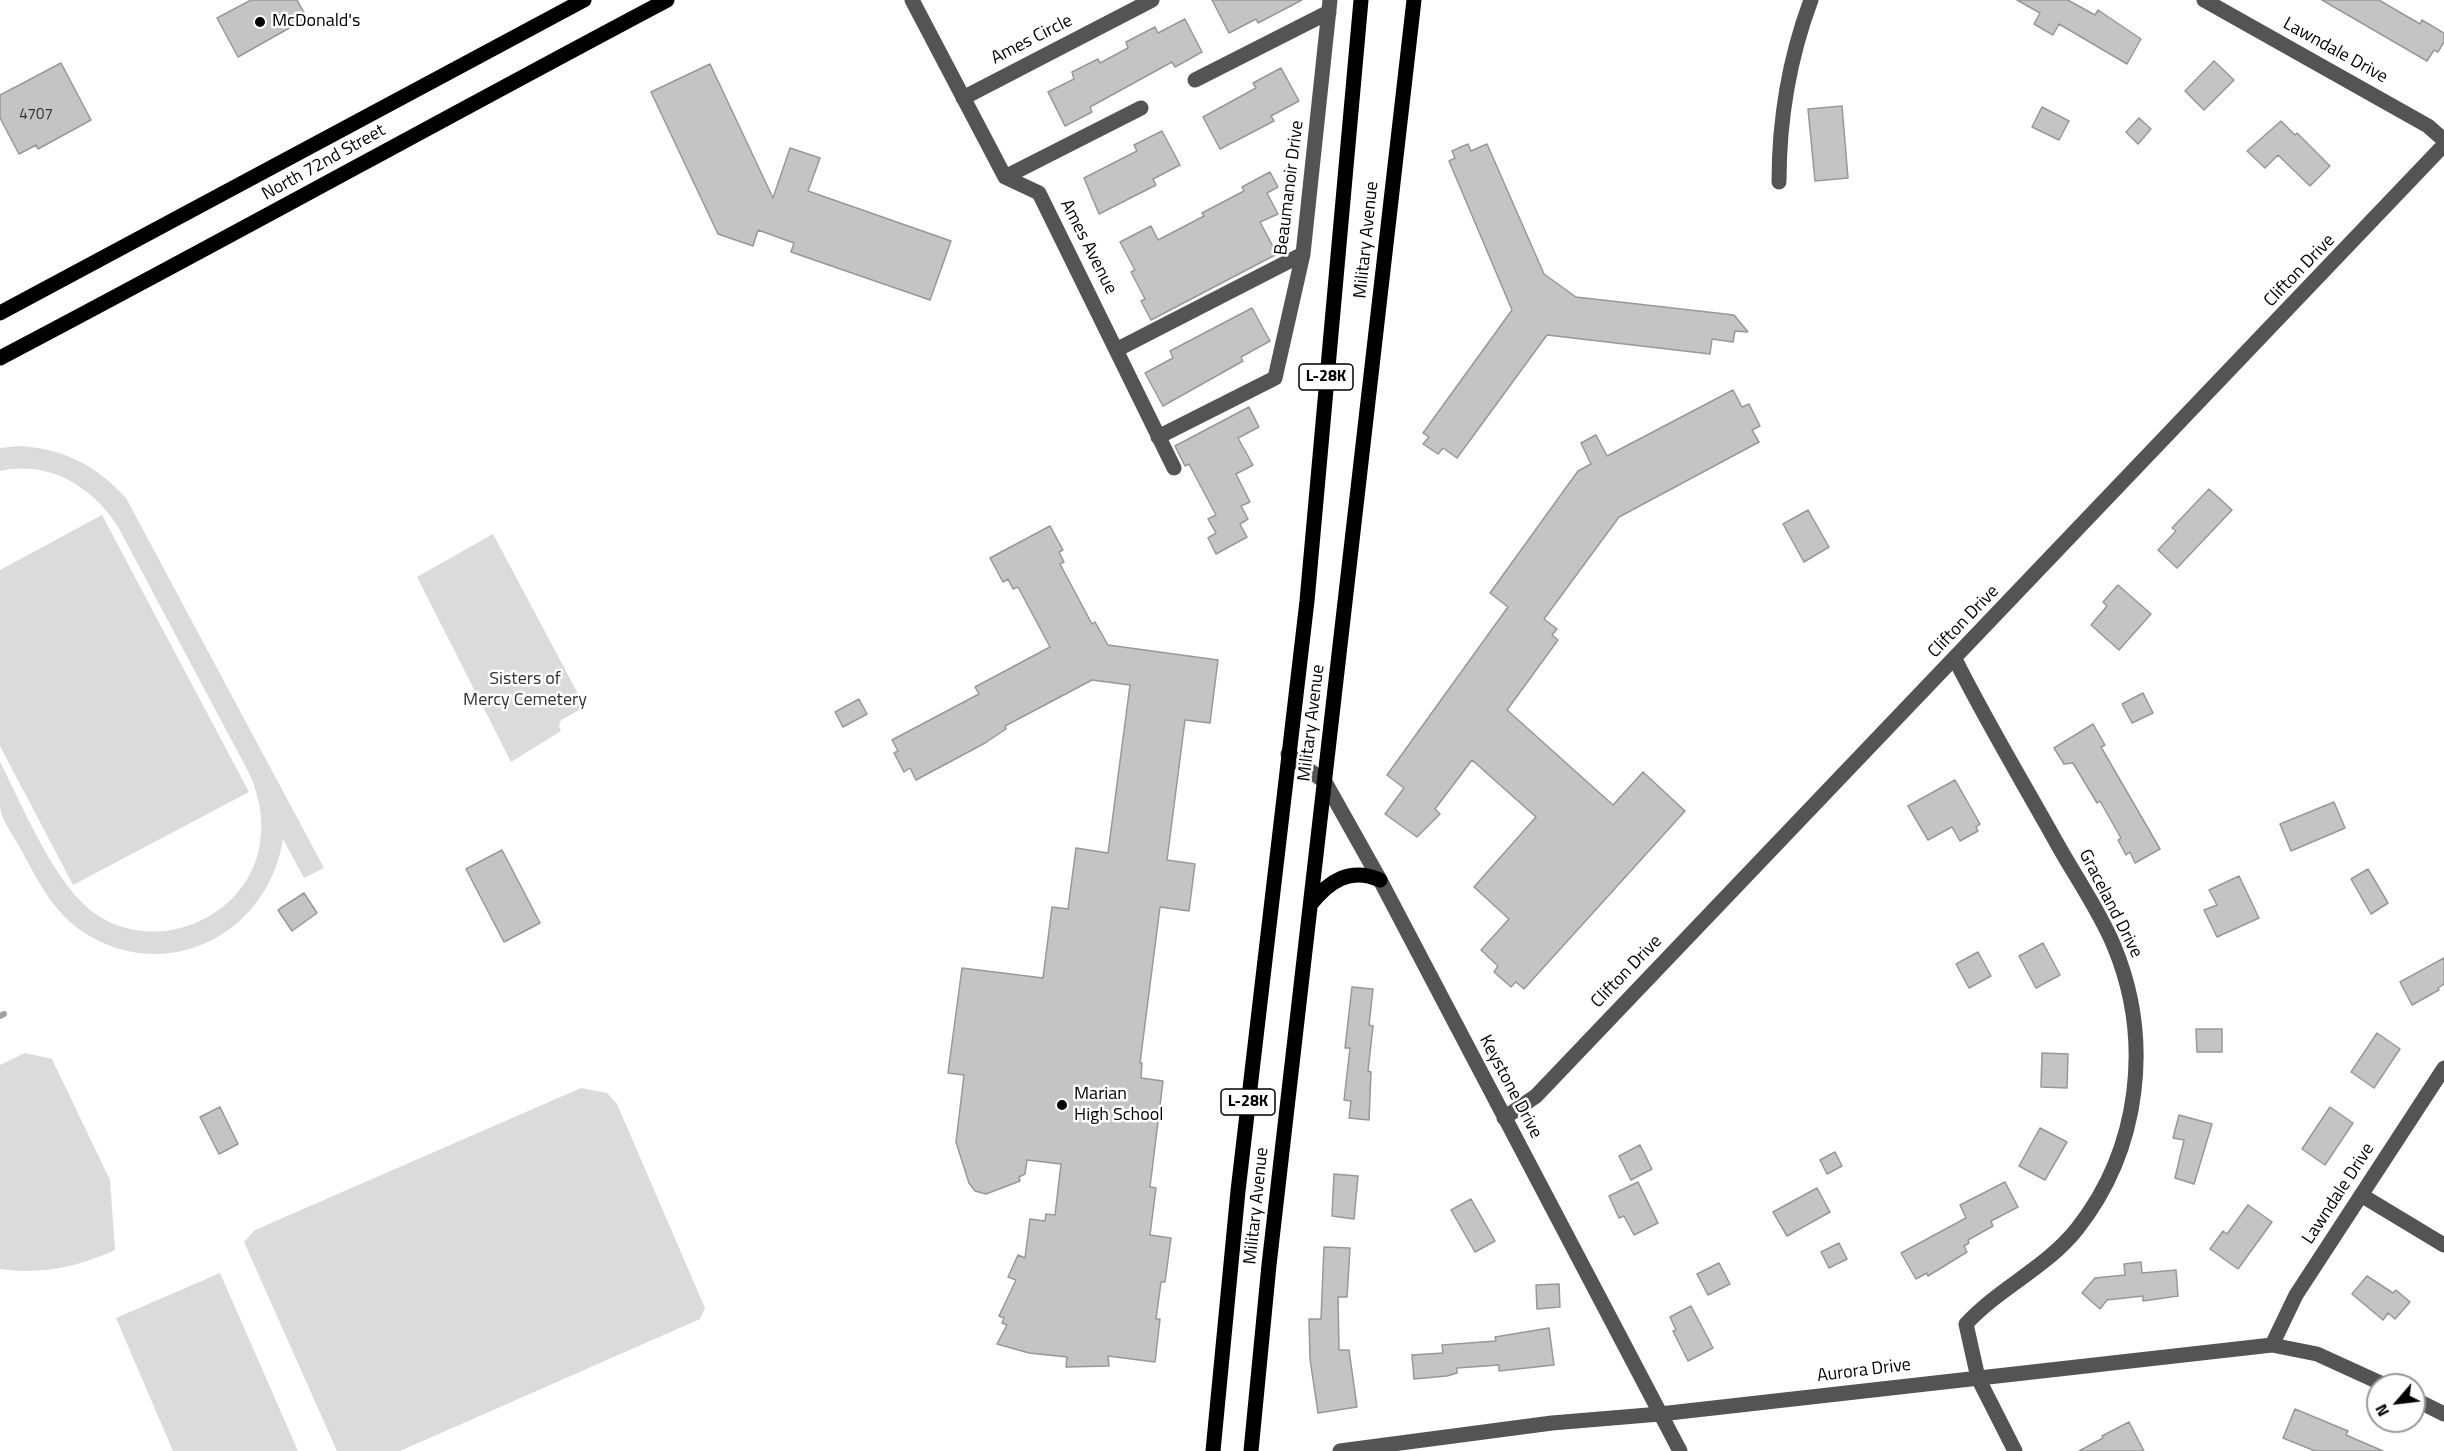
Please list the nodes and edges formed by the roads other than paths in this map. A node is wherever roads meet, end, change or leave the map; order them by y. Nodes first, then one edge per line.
1 (584, 0) edge
2 (667, 0) edge
3 (912, 0) edge
4 (1152, 0) edge
5 (1361, 0) edge
6 (1414, 0) edge
7 (1811, 0) edge
8 (2204, 0) edge
9 (1330, 6) edge
10 (1195, 80) dead end
11 (963, 98) junction
12 (1141, 108) dead end
13 (2444, 140) edge
14 (2444, 146) edge
15 (1005, 177) junction
16 (1779, 182) dead end
17 (1303, 254) junction
18 (0, 313) edge
19 (1118, 350) junction
20 (0, 358) edge
21 (1158, 437) junction
22 (1174, 468) dead end
23 (1955, 659) junction
24 (1288, 754) junction
25 (1324, 782) junction
26 (1380, 880) junction
27 (1311, 904) junction
28 (2444, 1068) edge
29 (1504, 1118) junction
30 (2361, 1195) junction
31 (2444, 1245) edge
32 (2272, 1345) junction
33 (2366, 1376) edge
34 (1978, 1378) junction
35 (2426, 1405) edge
36 (1660, 1414) junction
37 (2444, 1414) edge
38 (1213, 1451) edge
39 (1251, 1451) edge
40 (1340, 1451) edge
41 (1680, 1451) edge
42 (2015, 1451) edge

1 - 18 main road, North 72nd Street
2 - 20 main road, North 72nd Street
3 - 11 street
4 - 11 street, Ames Circle
5 - 24 main road, Military Avenue / L-28K
6 - 25 main road, Military Avenue / L-28K
7 - 16 street
8 - 13 street, Lawndale Drive
9 - 10 street
9 - 17 street, Beaumanoir Drive
11 - 15 street
12 - 15 street
14 - 23 street, Clifton Drive
15 - 19 street, Ames Avenue
17 - 19 street
17 - 21 street, Beaumanoir Drive
19 - 21 street, Ames Avenue
21 - 22 street, Ames Avenue
23 - 29 street, Clifton Drive
23 - 34 street, Graceland Drive
24 - 25 street, Keystone Drive
24 - 38 main road, Military Avenue / L-28K
25 - 26 street, Keystone Drive
25 - 27 main road, Military Avenue / L-28K
26 - 27 main road
26 - 29 street, Keystone Drive
27 - 39 main road, Military Avenue / L-28K
28 - 30 street, Lawndale Drive
29 - 36 street, Keystone Drive
30 - 31 street
30 - 32 street, Lawndale Drive
32 - 33 street, Aurora Drive
32 - 34 street, Aurora Drive
34 - 36 street, Aurora Drive
34 - 42 street
35 - 37 street
36 - 40 street, Aurora Drive
36 - 41 street, Keystone Drive

